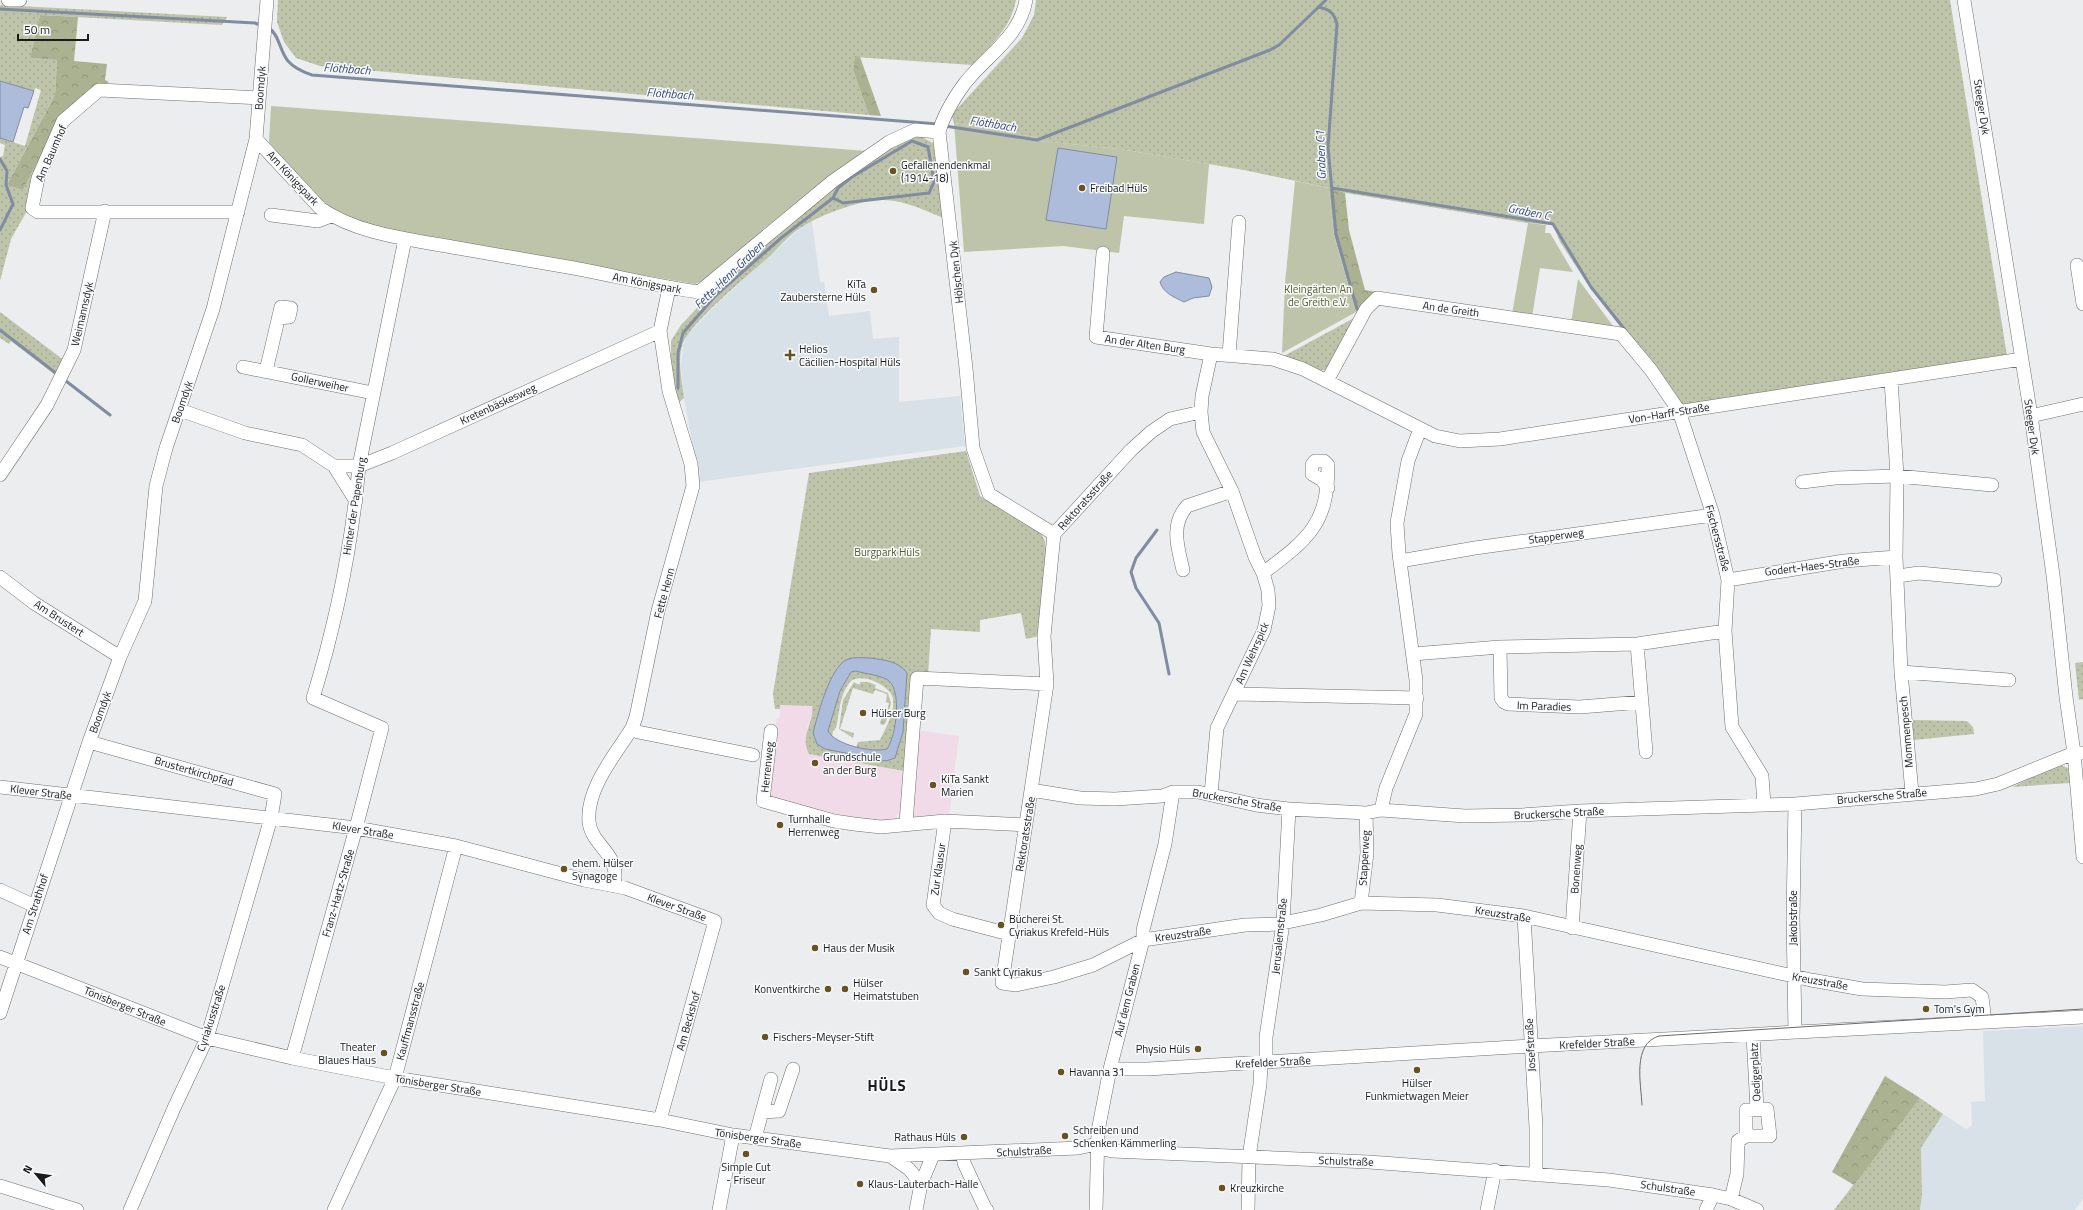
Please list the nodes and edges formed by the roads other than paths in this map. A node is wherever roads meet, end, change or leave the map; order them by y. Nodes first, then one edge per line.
1 (8, 0) edge
2 (20, 0) edge
3 (267, 0) edge
4 (1026, 0) edge
5 (1964, 0) edge
6 (259, 98) junction
7 (941, 126) junction
8 (256, 139) junction
9 (105, 211) junction
10 (238, 212) junction
11 (271, 215) dead end
12 (331, 216) junction
13 (1239, 222) dead end
14 (406, 239) junction
15 (1103, 253) dead end
16 (2077, 265) dead end
17 (669, 288) junction
18 (2083, 304) edge
19 (279, 318) dead end
20 (660, 331) junction
21 (1621, 334) joint
22 (1211, 354) junction
23 (1229, 355) junction
24 (2022, 359) junction
25 (244, 367) dead end
26 (266, 371) junction
27 (1891, 379) junction
28 (1327, 380) junction
29 (373, 393) junction
30 (2083, 404) edge
31 (180, 410) junction
32 (1678, 411) junction
33 (1201, 412) junction
34 (2031, 416) junction
35 (1420, 429) junction
36 (334, 466) junction
37 (359, 466) junction
38 (1, 472) edge
39 (1897, 476) junction
40 (1802, 482) dead end
41 (1992, 485) dead end
42 (1328, 488) dead end
43 (1232, 491) junction
44 (356, 501) junction
45 (1713, 515) junction
46 (1054, 534) junction
47 (1896, 557) junction
48 (1400, 561) junction
49 (1183, 570) dead end
50 (1263, 573) junction
51 (1898, 576) junction
52 (0, 577) edge
53 (1728, 580) junction
54 (1995, 580) dead end
55 (1726, 631) junction
56 (1637, 644) junction
57 (1500, 646) junction
58 (1413, 654) junction
59 (120, 657) junction
60 (1901, 672) junction
61 (2009, 680) dead end
62 (1046, 684) junction
63 (1234, 694) junction
64 (1417, 698) junction
65 (1642, 702) junction
66 (382, 728) joint
67 (632, 728) junction
68 (771, 731) dead end
69 (89, 742) junction
70 (1646, 752) dead end
71 (2078, 753) edge
72 (754, 755) dead end
73 (0, 787) edge
74 (1031, 790) junction
75 (1173, 792) junction
76 (1912, 793) junction
77 (1211, 794) junction
78 (70, 795) junction
79 (1764, 804) junction
80 (1795, 804) junction
81 (1289, 809) junction
82 (1381, 810) junction
83 (1580, 811) junction
84 (1366, 813) junction
85 (271, 818) junction
86 (945, 821) junction
87 (906, 823) junction
88 (1026, 825) junction
89 (356, 828) junction
90 (456, 846) junction
91 (2083, 857) edge
92 (614, 885) junction
93 (0, 890) edge
94 (1361, 903) junction
95 (35, 906) junction
96 (1524, 916) junction
97 (715, 921) joint
98 (1283, 923) junction
99 (1572, 928) junction
100 (1009, 934) junction
101 (1142, 940) junction
102 (0, 957) edge
103 (16, 963) junction
104 (1793, 976) junction
105 (1002, 983) joint
106 (0, 1013) edge
107 (2083, 1017) edge
108 (1985, 1021) junction
109 (1795, 1032) junction
110 (1753, 1035) junction
111 (207, 1038) junction
112 (1530, 1046) junction
113 (292, 1058) junction
114 (1263, 1062) junction
115 (793, 1069) dead end
116 (1110, 1069) junction
117 (395, 1078) junction
118 (771, 1079) dead end
119 (1757, 1109) junction
120 (762, 1112) junction
121 (660, 1120) junction
122 (733, 1136) junction
123 (1746, 1136) junction
124 (754, 1138) junction
125 (1098, 1144) junction
126 (963, 1154) junction
127 (933, 1155) junction
128 (890, 1156) junction
129 (1249, 1157) junction
130 (1495, 1170) junction
131 (1536, 1175) junction
132 (921, 1184) junction
133 (0, 1186) edge
134 (1713, 1194) junction
135 (1731, 1199) junction
136 (77, 1210) edge
137 (130, 1210) edge
138 (334, 1210) edge
139 (719, 1210) edge
140 (916, 1210) edge
141 (986, 1210) edge
142 (1096, 1210) edge
143 (1248, 1210) edge
144 (1487, 1210) edge
145 (1706, 1210) edge
146 (1756, 1210) edge

1 - 2 street
3 - 6 street, Boomdyk
4 - 7 street
5 - 24 street, Steeger Dyk
6 - 8 street, Boomdyk
6 - 9 street, Am Baumhof
7 - 17 street, Am Königspark
7 - 46 street, Hölschen Dyk
8 - 10 street, Boomdyk
8 - 12 street, Am Königspark
9 - 10 street, Am Baumhof
9 - 38 street, Weimannsdyk
10 - 31 street, Boomdyk
11 - 12 street, Am Königspark
12 - 14 street, Am Königspark
13 - 23 street
14 - 17 street, Am Königspark
14 - 29 street, Hinter der Papenburg
15 - 22 street, An der Alten Burg
16 - 18 street
17 - 20 street, Fette Henn
19 - 26 street
20 - 37 street, Kretenbäskesweg
20 - 67 street, Fette Henn
21 - 28 street, An de Greith
21 - 32 street, Fischersstraße
22 - 23 street, An der Alten Burg
22 - 33 street, Am Wehrspick
23 - 28 street, An der Alten Burg
24 - 27 street, Von-Harff-Straße
24 - 34 street, Steeger Dyk
25 - 26 street, Gollerweiher
26 - 29 street, Gollerweiher
27 - 32 street, Von-Harff-Straße
27 - 39 street, Mommenpesch
28 - 35 street, Von-Harff-Straße
29 - 37 street, Hinter der Papenburg
30 - 34 street
31 - 36 street
31 - 59 street, Boomdyk
32 - 35 street, Von-Harff-Straße
32 - 45 street, Fischersstraße
33 - 43 street, Am Wehrspick
33 - 46 street, Rektoratsstraße
34 - 71 street, Steeger Dyk
35 - 48 street
36 - 37 street, Kretenbäskesweg
36 - 44 street
37 - 44 street, Hinter der Papenburg
39 - 40 street
39 - 41 street
39 - 47 street, Mommenpesch
42 - 50 street
43 - 49 street
43 - 50 street, Am Wehrspick
44 - 66 street, Hinter der Papenburg
45 - 48 street, Stapperweg
45 - 53 street, Fischersstraße
46 - 62 street, Rektoratsstraße
47 - 51 street, Mommenpesch
47 - 53 street, Godert-Haes-Straße
48 - 58 street
50 - 63 street, Am Wehrspick
51 - 54 street
51 - 60 street, Mommenpesch
52 - 59 street, Am Brustert
53 - 55 street, Fischersstraße
55 - 56 street
55 - 79 street, Fischersstraße
56 - 57 street
56 - 65 street
57 - 58 street
57 - 65 street, Im Paradies
58 - 64 street
59 - 69 street, Boomdyk
60 - 61 street
60 - 76 street, Mommenpesch
62 - 74 street, Rektoratsstraße
62 - 87 street
63 - 64 street
63 - 77 street, Am Wehrspick
64 - 82 street
65 - 70 street
66 - 89 street, Franz-Hartz-Straße
67 - 72 street, Herrenweg
67 - 92 street, Fette Henn
68 - 87 street, Herrenweg
69 - 78 street, Boomdyk
69 - 85 street, Brustertkirchpfad
71 - 76 street, Bruckersche Straße
71 - 91 street, Steeger Dyk
73 - 78 street, Klever Straße
74 - 75 street, Bruckersche Straße
74 - 88 street, Rektoratsstraße
75 - 77 street, Bruckersche Straße
75 - 101 street, Auf dem Graben
76 - 80 street, Bruckersche Straße
77 - 81 street, Bruckersche Straße
78 - 85 street, Klever Straße
78 - 95 street, Am Strathhof
79 - 80 street, Bruckersche Straße
79 - 83 street, Bruckersche Straße
80 - 104 street, Jakobstraße
81 - 84 street, Bruckersche Straße
81 - 98 street, Jerusalemstraße
82 - 83 street, Bruckersche Straße
82 - 84 street, Bruckersche Straße
83 - 99 street, Bonenweg
84 - 94 street, Stapperweg
85 - 89 street, Klever Straße
85 - 111 street, Cyriakusstraße
86 - 87 street, Herrenweg
86 - 88 street, Herrenweg
86 - 100 street, Zur Klausur
88 - 100 street, Rektoratsstraße
89 - 90 street, Klever Straße
89 - 113 street, Franz-Hartz-Straße
90 - 92 street, Klever Straße
90 - 117 street, Kauffmansstraße
92 - 97 street, Klever Straße
93 - 95 street
94 - 96 street, Kreuzstraße
94 - 98 street, Kreuzstraße
95 - 103 street, Am Strathhof
96 - 99 street, Kreuzstraße
96 - 112 street, Josefstraße
97 - 121 street, Am Beckshof
98 - 101 street, Kreuzstraße
98 - 114 street, Jerusalemstraße
99 - 104 street, Kreuzstraße
100 - 105 street, Rektoratsstraße
101 - 105 street, Kreuzstraße
101 - 116 street, Auf dem Graben
102 - 103 street, Tönisberger Straße
103 - 106 street, Am Strathhof
103 - 111 street, Tönisberger Straße
104 - 108 street, Kreuzstraße
104 - 109 street, Jakobstraße
107 - 108 street, Krefelder Straße
108 - 109 street, Krefelder Straße
109 - 110 street, Krefelder Straße
110 - 112 street, Krefelder Straße
110 - 119 street, Oedigerplatz
111 - 113 street, Tönisberger Straße
111 - 137 street, Cyriakusstraße
112 - 114 street, Krefelder Straße
112 - 131 street, Josefstraße
113 - 117 street, Tönisberger Straße
114 - 116 street, Krefelder Straße
114 - 129 street, Jerusalemstraße
115 - 120 street
116 - 125 street, Auf dem Graben
117 - 121 street, Tönisberger Straße
117 - 138 street, Kauffmansstraße
118 - 120 street
119 - 123 street, Oedigerplatz
119 - 123 street, Oedigerplatz
120 - 124 street
121 - 122 street, Tönisberger Straße
122 - 124 street, Tönisberger Straße
122 - 139 street
123 - 135 street, Oedigerplatz
124 - 128 street, Tönisberger Straße
125 - 126 street, Schulstraße
125 - 129 street, Schulstraße
125 - 142 street, Auf dem Graben
126 - 127 street, Schulstraße
126 - 141 street
127 - 128 street, Tönisberger Straße
127 - 132 street
128 - 132 street, Tönisberger Straße
129 - 130 street, Schulstraße
129 - 143 street, Jerusalemstraße
130 - 131 street, Schulstraße
130 - 144 street
131 - 134 street, Schulstraße
132 - 140 street
133 - 136 street
134 - 135 street, Schulstraße
134 - 145 street
135 - 146 street, Schulstraße

